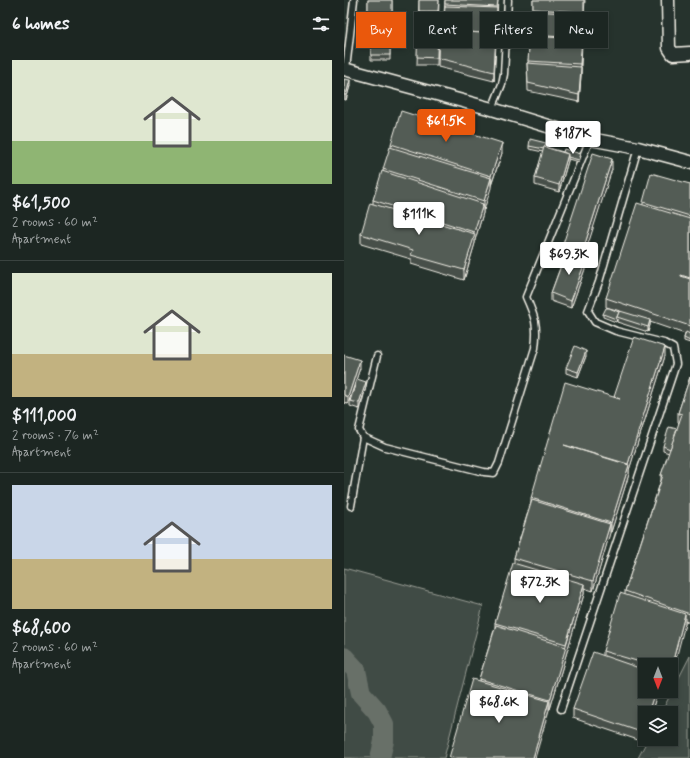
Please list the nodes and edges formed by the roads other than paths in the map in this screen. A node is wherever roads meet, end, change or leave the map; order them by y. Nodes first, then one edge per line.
1 (354, 0) edge
2 (508, 0) edge
3 (668, 0) edge
4 (690, 53) edge
5 (345, 69) edge
6 (492, 109) junction
7 (590, 139) junction
8 (638, 148) junction
9 (690, 162) edge
10 (377, 356) dead end
11 (363, 437) junction
12 (351, 506) dead end
13 (561, 709) dead end

1 - 5 lane
2 - 6 lane
3 - 4 street
5 - 6 street
6 - 7 street
7 - 8 street
7 - 11 lane
8 - 9 street
8 - 13 lane
10 - 11 lane
11 - 12 lane

